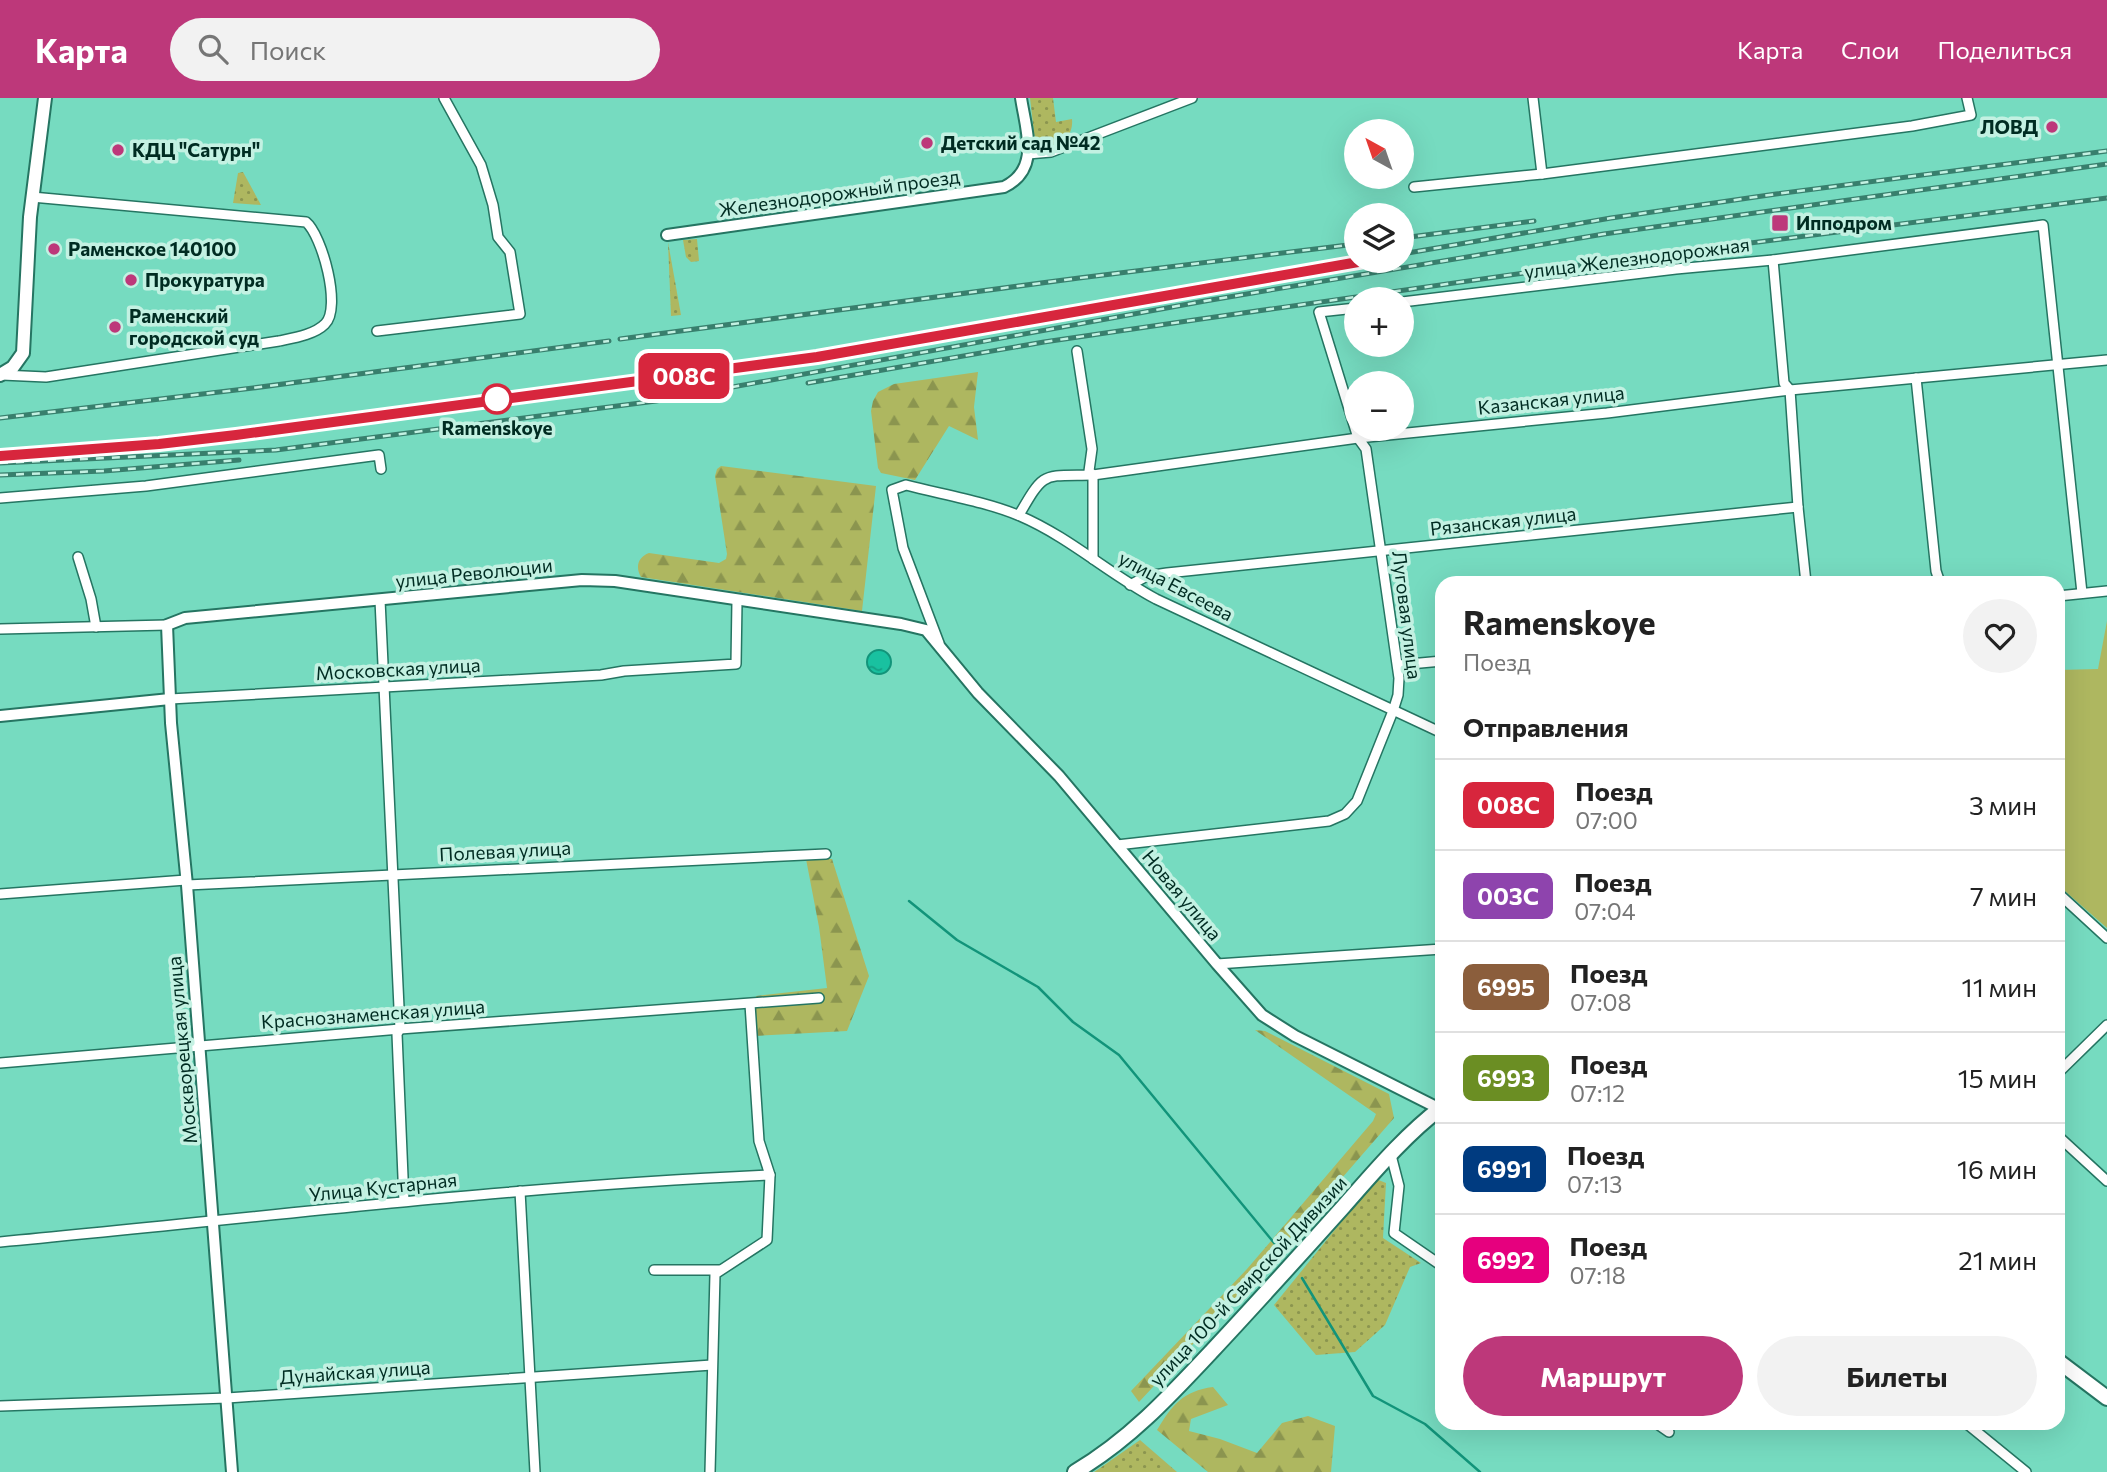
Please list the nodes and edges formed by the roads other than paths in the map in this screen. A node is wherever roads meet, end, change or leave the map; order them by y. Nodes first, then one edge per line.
1 (45, 98) edge
2 (444, 98) edge
3 (1021, 98) edge
4 (1192, 98) edge
5 (1533, 98) edge
6 (1967, 98) edge
7 (1028, 155) junction
8 (1542, 174) junction
9 (1414, 187) dead end
10 (32, 197) junction
11 (667, 234) dead end
12 (1773, 260) junction
13 (1414, 301) edge
14 (1344, 309) edge
15 (377, 331) dead end
16 (1077, 351) dead end
17 (2107, 360) edge
18 (2058, 366) junction
19 (1, 375) edge
20 (1916, 378) junction
21 (1790, 390) junction
22 (1344, 393) edge
23 (1414, 432) edge
24 (1344, 440) edge
25 (1360, 441) edge
26 (381, 469) dead end
27 (1093, 475) junction
28 (0, 498) edge
29 (1798, 507) junction
30 (1019, 515) junction
31 (1381, 550) junction
32 (78, 556) dead end
33 (1093, 559) junction
34 (1805, 576) edge
35 (1938, 576) edge
36 (1130, 585) junction
37 (2107, 591) edge
38 (2082, 593) junction
39 (2065, 595) edge
40 (380, 600) junction
41 (737, 601) junction
42 (167, 625) junction
43 (96, 626) junction
44 (0, 629) edge
45 (941, 648) junction
46 (1435, 662) edge
47 (1399, 665) junction
48 (385, 687) junction
49 (170, 699) junction
50 (1392, 711) junction
51 (0, 716) edge
52 (1435, 730) edge
53 (1117, 845) junction
54 (825, 854) dead end
55 (394, 874) junction
56 (187, 883) junction
57 (0, 894) edge
58 (2065, 899) edge
59 (2107, 938) edge
60 (1435, 949) edge
61 (1217, 964) junction
62 (819, 998) dead end
63 (750, 1004) junction
64 (2107, 1025) edge
65 (400, 1029) junction
66 (199, 1045) junction
67 (0, 1063) edge
68 (2065, 1066) edge
69 (1435, 1104) edge
70 (1435, 1113) edge
71 (2065, 1142) edge
72 (1391, 1155) junction
73 (770, 1175) junction
74 (2107, 1181) edge
75 (520, 1191) junction
76 (404, 1201) junction
77 (214, 1222) junction
78 (0, 1242) edge
79 (1435, 1261) edge
80 (654, 1270) dead end
81 (720, 1270) junction
82 (712, 1365) junction
83 (2065, 1366) edge
84 (531, 1378) junction
85 (227, 1398) junction
86 (2107, 1398) edge
87 (0, 1406) edge
88 (1666, 1430) edge
89 (1975, 1430) edge
90 (1669, 1432) dead end
91 (232, 1472) edge
92 (535, 1472) edge
93 (710, 1472) edge
94 (1075, 1472) edge
95 (2026, 1472) edge

1 - 10 main road
2 - 15 street
3 - 7 street
4 - 7 street
5 - 8 street
6 - 8 street
7 - 11 street, Железнодорожный проезд
8 - 9 street
10 - 19 main road
10 - 19 street
12 - 13 street, улица Железнодорожная
12 - 18 street, улица Железнодорожная
12 - 21 street
14 - 22 street, Луговая улица
16 - 27 street
17 - 18 street, Казанская улица
18 - 20 street, Казанская улица
18 - 38 street
20 - 21 street, Казанская улица
20 - 35 street
21 - 23 street, Казанская улица
21 - 29 street
24 - 27 street, Казанская улица
25 - 31 street, Луговая улица
26 - 28 street
27 - 30 street, Казанская улица
27 - 33 street
29 - 31 street, Рязанская улица
29 - 34 street
30 - 33 street, улица Евсеева
30 - 45 street, улица Евсеева
31 - 36 street, Рязанская улица
31 - 47 street, Луговая улица
32 - 43 street
33 - 36 street, улица Евсеева
36 - 50 street, улица Евсеева
37 - 38 street
38 - 39 street
40 - 41 street, улица Революции
40 - 42 street, улица Революции
40 - 48 street
41 - 45 street, улица Революции
41 - 48 street, Московская улица
42 - 43 street, улица Революции
42 - 49 street, Москворецкая улица
43 - 44 street, улица Революции
45 - 53 street, Новая улица
46 - 47 street
47 - 50 street, Луговая улица
48 - 49 street, Московская улица
48 - 55 street
49 - 51 street, Московская улица
49 - 56 street, Москворецкая улица
50 - 52 street, улица Евсеева
50 - 53 street, Луговая улица
53 - 61 street, Новая улица
54 - 55 street, Полевая улица
55 - 56 street, Полевая улица
55 - 65 street
56 - 57 street, Полевая улица
56 - 66 street, Москворецкая улица
58 - 59 street
60 - 61 street
61 - 69 street, Новая улица
62 - 63 street, Краснознаменская улица
63 - 65 street, Краснознаменская улица
63 - 73 street
64 - 68 street
65 - 66 street, Краснознаменская улица
65 - 76 street
66 - 67 street, Краснознаменская улица
66 - 77 street, Москворецкая улица
70 - 72 main road, улица 100-й Свирской Дивизии
71 - 74 street
72 - 79 street
72 - 94 main road, улица 100-й Свирской Дивизии
73 - 75 street, Улица Кустарная
73 - 81 street
75 - 76 street, Улица Кустарная
75 - 84 street
76 - 77 street, Улица Кустарная
77 - 78 street, Улица Кустарная
77 - 85 street, Москворецкая улица
80 - 81 street
81 - 82 street
82 - 84 street, Дунайская улица
82 - 93 street
83 - 86 main road
84 - 85 street, Дунайская улица
84 - 92 street
85 - 87 street, Дунайская улица
85 - 91 street, Москворецкая улица
88 - 90 street
89 - 95 street

